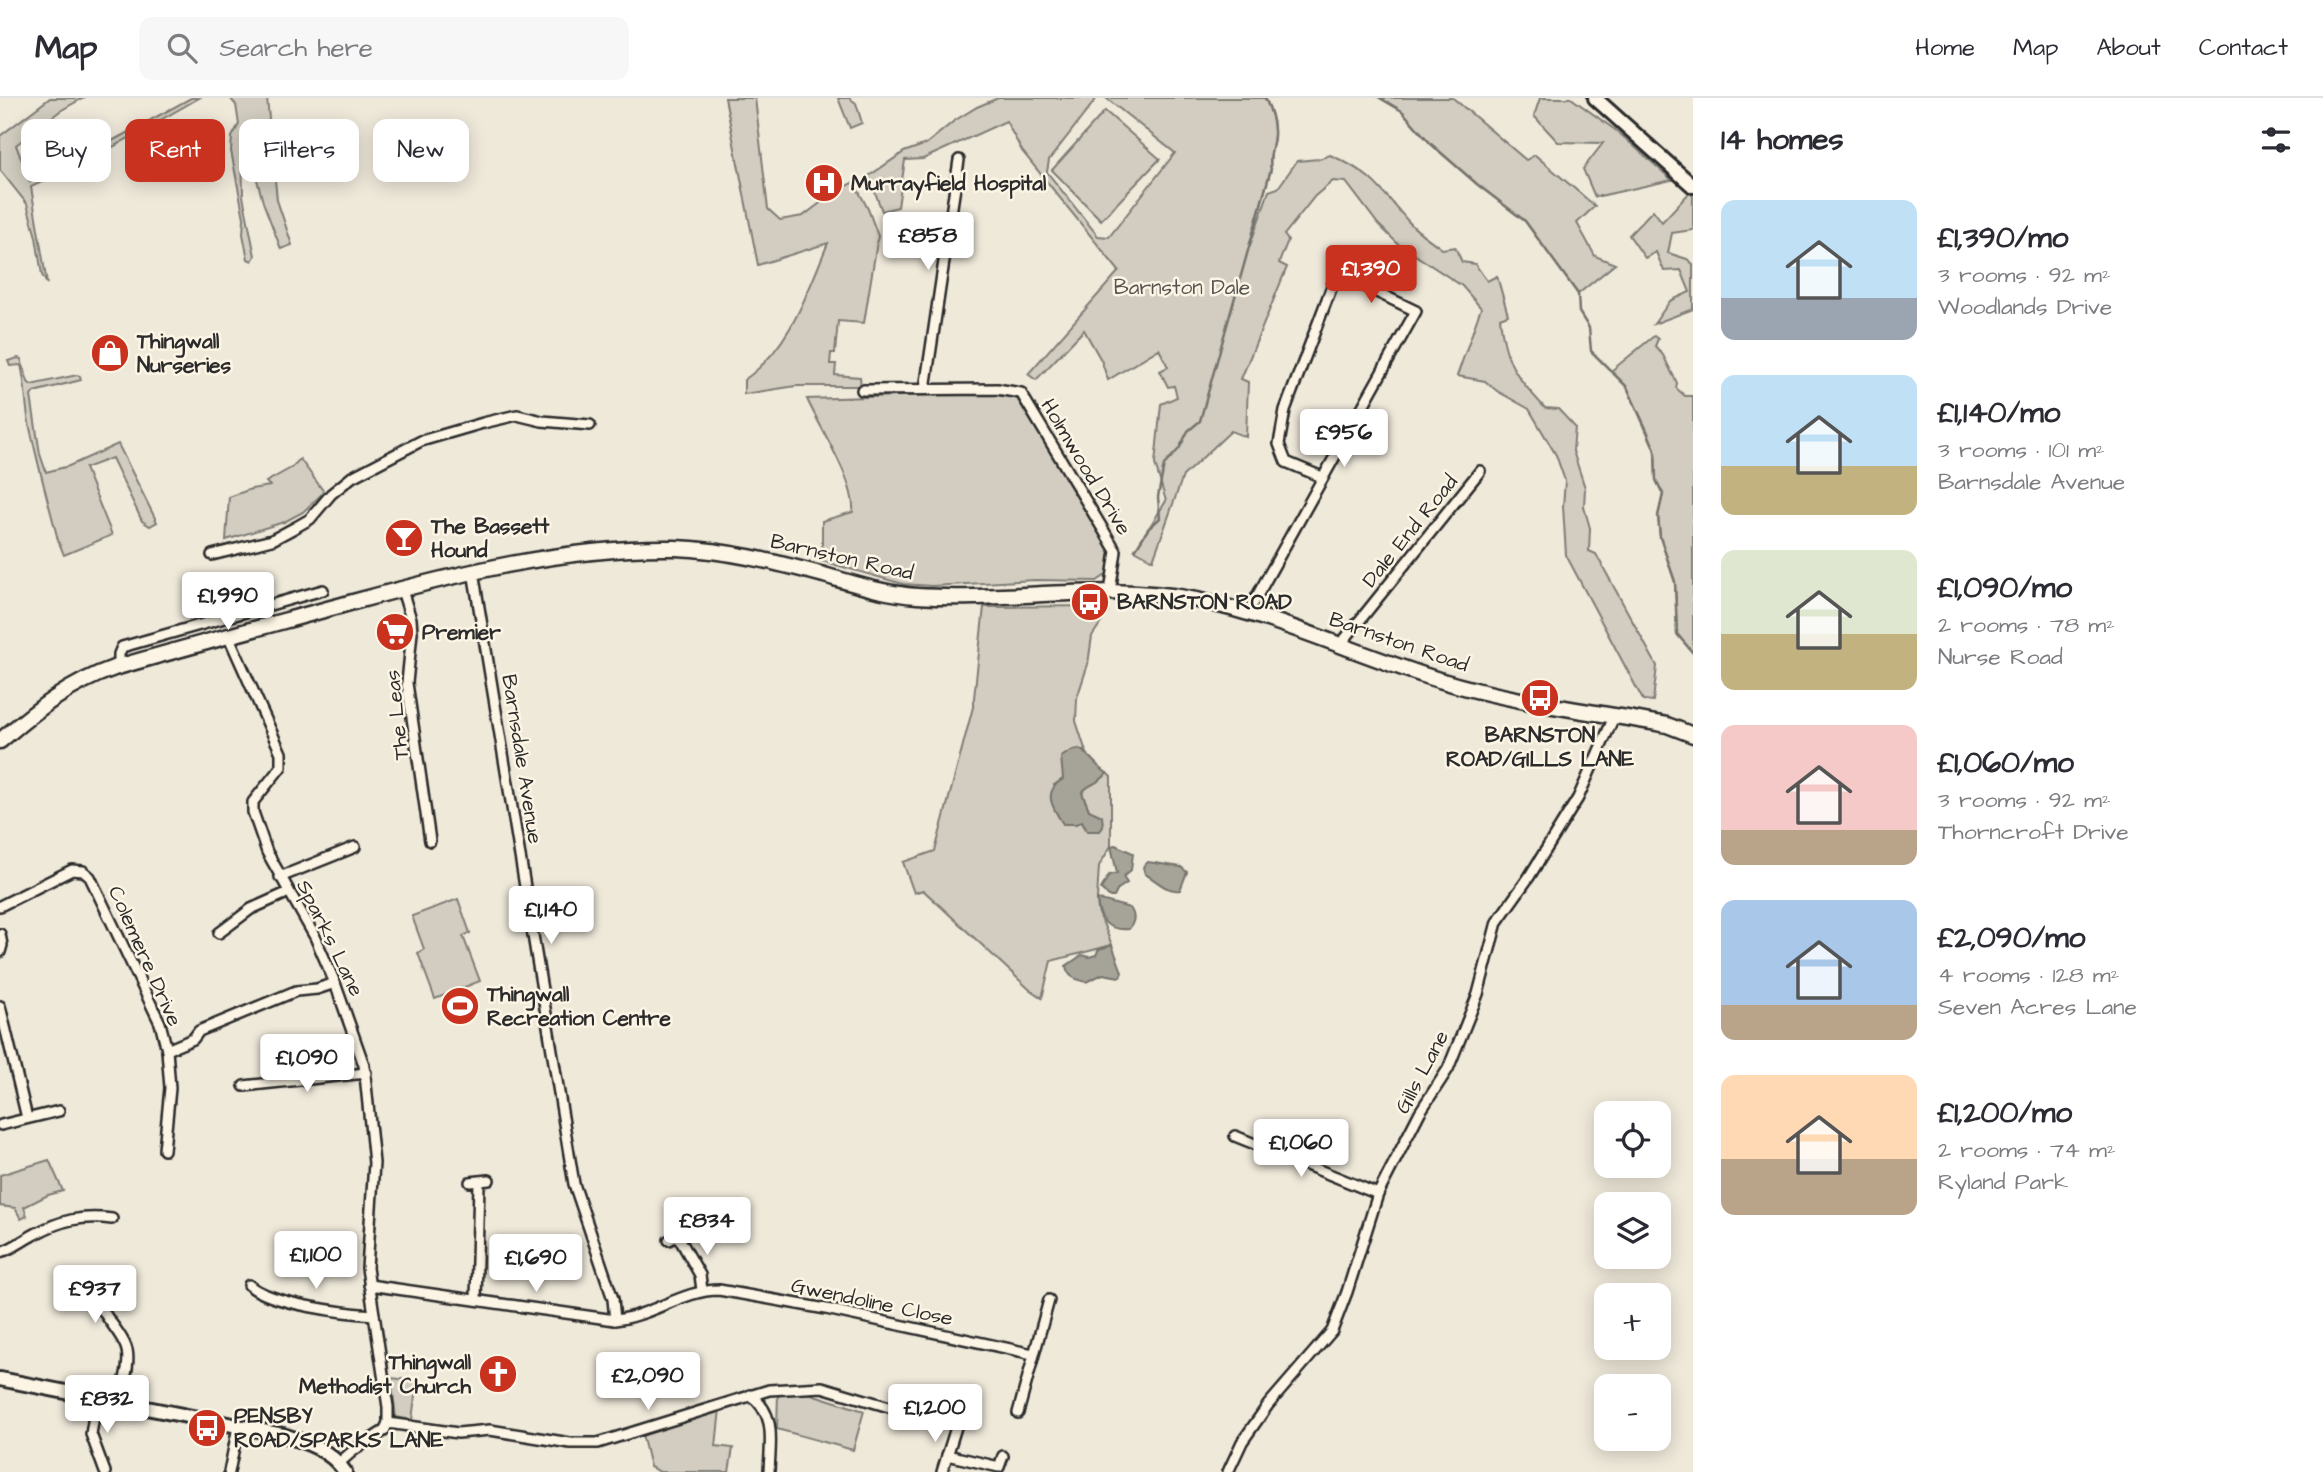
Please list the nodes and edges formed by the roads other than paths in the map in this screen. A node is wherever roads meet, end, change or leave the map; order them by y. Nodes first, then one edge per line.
1 (1595, 98) edge
2 (959, 160) dead end
3 (1693, 186) edge
4 (925, 389) junction
5 (862, 390) dead end
6 (590, 425) dead end
7 (1480, 471) dead end
8 (1322, 477) junction
9 (212, 555) dead end
10 (473, 571) junction
11 (401, 587) junction
12 (323, 590) dead end
13 (1110, 593) junction
14 (1247, 614) junction
15 (228, 635) junction
16 (1340, 645) junction
17 (119, 666) junction
18 (1614, 717) junction
19 (1693, 735) edge
20 (0, 741) edge
21 (430, 841) dead end
22 (355, 847) dead end
23 (280, 877) junction
24 (289, 892) junction
25 (0, 906) edge
26 (219, 933) dead end
27 (0, 934) edge
28 (0, 952) edge
29 (335, 983) junction
30 (0, 1006) edge
31 (167, 1050) junction
32 (366, 1073) junction
33 (244, 1086) dead end
34 (59, 1111) dead end
35 (27, 1118) junction
36 (1, 1125) edge
37 (1235, 1136) dead end
38 (164, 1150) dead end
39 (479, 1182) dead end
40 (1378, 1194) junction
41 (112, 1219) dead end
42 (678, 1236) dead end
43 (0, 1252) edge
44 (122, 1273) dead end
45 (249, 1285) dead end
46 (369, 1285) junction
47 (702, 1290) junction
48 (476, 1300) junction
49 (1049, 1300) dead end
50 (374, 1315) junction
51 (615, 1320) junction
52 (1033, 1354) junction
53 (0, 1379) edge
54 (750, 1395) junction
55 (97, 1398) junction
56 (119, 1403) junction
57 (896, 1409) dead end
58 (1018, 1413) dead end
59 (388, 1423) junction
60 (957, 1424) dead end
61 (238, 1427) junction
62 (947, 1455) junction
63 (1003, 1456) dead end
64 (342, 1468) edge
65 (105, 1472) edge
66 (229, 1472) edge
67 (769, 1472) edge
68 (942, 1472) edge
69 (1228, 1472) edge

1 - 3 main road
2 - 4 street
4 - 5 street, Holmwood Drive
4 - 13 street, Holmwood Drive
6 - 9 street
7 - 16 street, Dale End Road
8 - 8 street
8 - 14 street
10 - 11 main road, Barnston Road
10 - 13 main road, Barnston Road
10 - 51 street, Barnsdale Avenue
11 - 15 main road, Barnston Road
11 - 21 street, The Leas
12 - 17 street
13 - 14 main road, Barnston Road
14 - 16 main road, Barnston Road
15 - 17 main road, Barnston Road
15 - 23 street, Sparks Lane
16 - 18 main road, Barnston Road
17 - 20 main road, Barnston Road
18 - 19 main road, Barnston Road
18 - 40 street, Gills Lane
22 - 23 street
23 - 24 street, Sparks Lane
24 - 26 street
24 - 29 street, Sparks Lane
25 - 31 street, Colemere Drive
27 - 28 street
29 - 31 street, Colemere Drive
29 - 32 street, Sparks Lane
30 - 35 street
31 - 38 street
32 - 33 street
32 - 46 street, Sparks Lane
34 - 35 street
35 - 36 street
37 - 40 street
39 - 48 street
40 - 69 street, Gills Lane
41 - 43 street
42 - 47 street
44 - 56 street
45 - 50 street
46 - 48 street
46 - 50 street, Sparks Lane
47 - 51 street
47 - 52 street, Gwendoline Close
48 - 51 street
49 - 52 street
50 - 59 street, Sparks Lane
52 - 58 street
53 - 55 main road
54 - 57 street
54 - 59 street
54 - 67 street
55 - 56 main road
55 - 65 street
56 - 61 main road
59 - 64 street
60 - 62 street
61 - 64 main road
61 - 66 street
62 - 63 street
62 - 68 street

